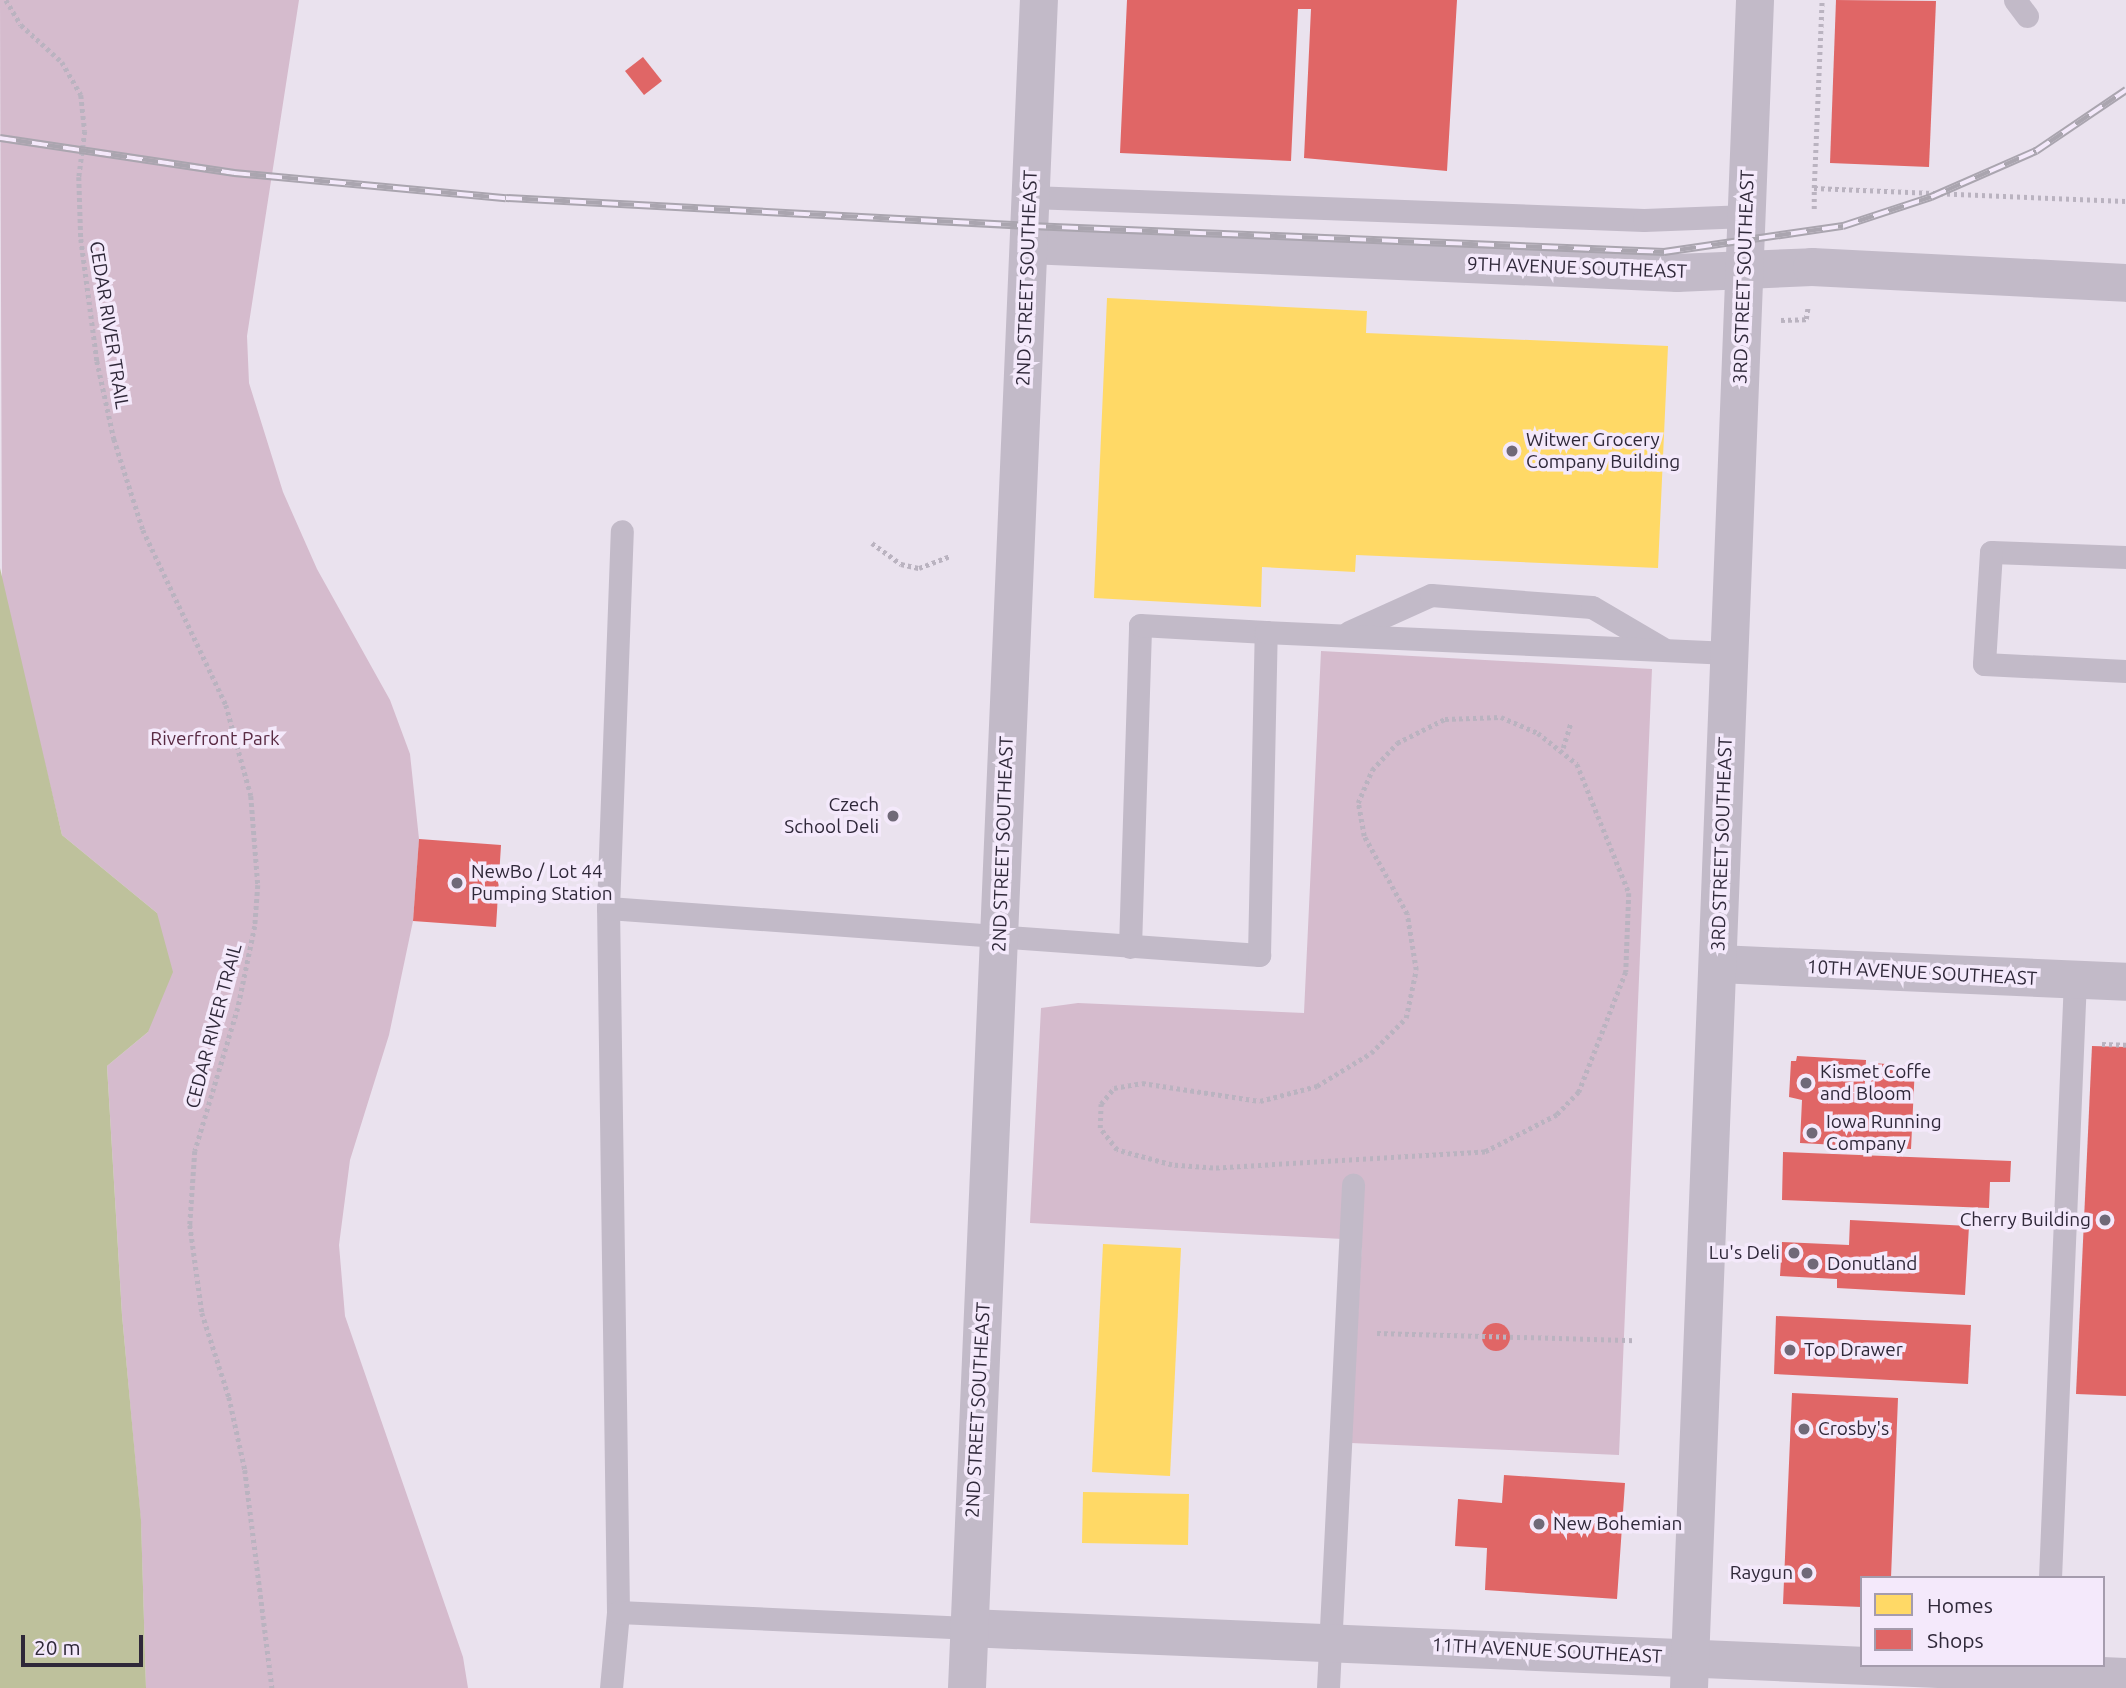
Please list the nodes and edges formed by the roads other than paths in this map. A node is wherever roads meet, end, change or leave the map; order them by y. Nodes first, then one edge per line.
1 (1039, 0) edge
2 (1755, 0) edge
3 (1031, 197) junction
4 (1746, 216) junction
5 (1029, 245) junction
6 (1744, 269) junction
7 (2126, 283) edge
8 (622, 531) dead end
9 (2126, 557) edge
10 (1266, 632) junction
11 (1345, 634) junction
12 (1665, 650) junction
13 (1730, 653) junction
14 (2126, 671) edge
15 (608, 908) junction
16 (999, 939) junction
17 (1129, 947) junction
18 (1718, 964) junction
19 (2075, 980) junction
20 (2126, 982) edge
21 (1353, 1185) dead end
22 (2050, 1576) edge
23 (618, 1612) junction
24 (968, 1628) junction
25 (1330, 1641) junction
26 (1690, 1673) edge
27 (2046, 1676) edge
28 (2126, 1677) edge
29 (611, 1688) edge
30 (967, 1688) edge
31 (1328, 1688) edge

1 - 3 street, 2ND STREET SOUTHEAST
2 - 4 street, 3RD STREET SOUTHEAST
3 - 4 lane
3 - 5 street, 2ND STREET SOUTHEAST
4 - 6 street, 3RD STREET SOUTHEAST
5 - 6 street, 9TH AVENUE SOUTHEAST
5 - 16 street, 2ND STREET SOUTHEAST
6 - 7 street, 9TH AVENUE SOUTHEAST
6 - 13 street, 3RD STREET SOUTHEAST
8 - 15 lane
9 - 14 lane
10 - 11 lane
10 - 17 lane
10 - 17 lane
11 - 12 lane
11 - 12 lane
12 - 13 lane
13 - 18 street, 3RD STREET SOUTHEAST
15 - 16 lane
15 - 23 lane
16 - 17 lane
16 - 24 street, 2ND STREET SOUTHEAST
18 - 19 street, 10TH AVENUE SOUTHEAST
18 - 26 street, 3RD STREET SOUTHEAST
19 - 20 street, 10TH AVENUE SOUTHEAST
19 - 22 lane
21 - 25 lane
23 - 24 lane
23 - 29 lane
24 - 25 street, 11TH AVENUE SOUTHEAST
24 - 30 street, 2ND STREET SOUTHEAST
25 - 26 street, 11TH AVENUE SOUTHEAST
25 - 31 lane
26 - 27 street, 11TH AVENUE SOUTHEAST
27 - 28 street, 11TH AVENUE SOUTHEAST

